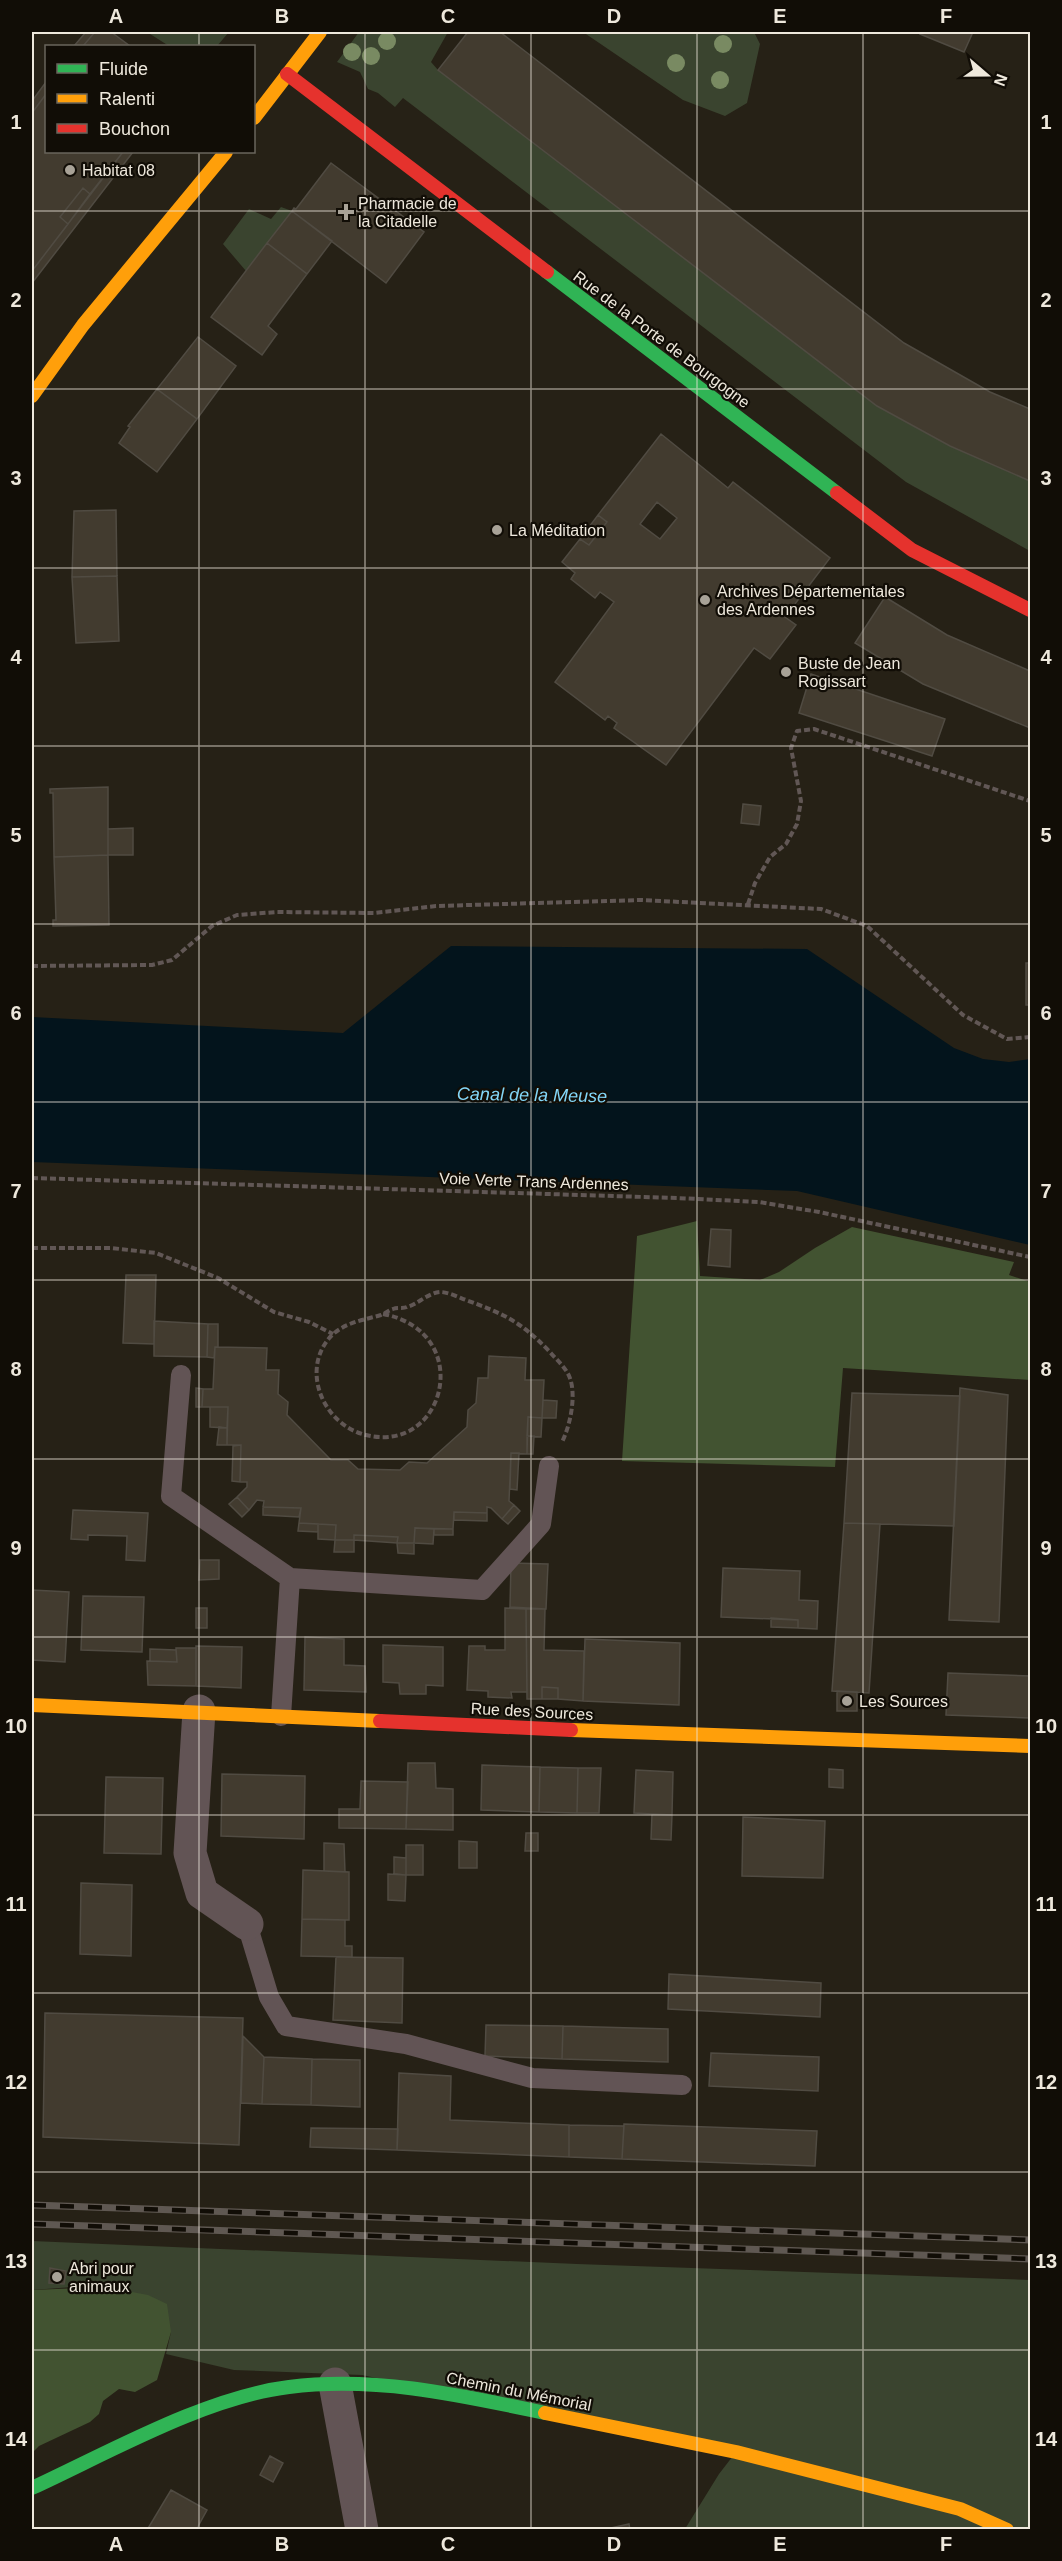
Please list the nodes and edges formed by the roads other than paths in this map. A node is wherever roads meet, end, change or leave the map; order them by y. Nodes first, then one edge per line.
1 (320, 32) edge
2 (287, 74) junction
3 (255, 117) edge
4 (225, 153) edge
5 (32, 396) edge
6 (1030, 610) edge
7 (181, 1375) dead end
8 (549, 1466) road end
9 (290, 1578) junction
10 (32, 1704) edge
11 (199, 1712) junction
12 (281, 1716) junction
13 (1030, 1746) edge
14 (247, 1924) joint
15 (682, 2085) dead end
16 (335, 2384) junction
17 (32, 2488) edge
18 (362, 2529) edge
19 (1007, 2529) edge

1 - 2 street
2 - 3 street
2 - 6 street, Rue de la Porte de Bourgogne
4 - 5 street
7 - 9 lane
8 - 9 lane
9 - 12 lane
10 - 11 street, Rue des Sources
11 - 12 street, Rue des Sources
11 - 14 street
12 - 13 street, Rue des Sources
14 - 15 lane
16 - 17 street, Chemin du Mémorial
16 - 18 street
16 - 19 street, Chemin du Mémorial

